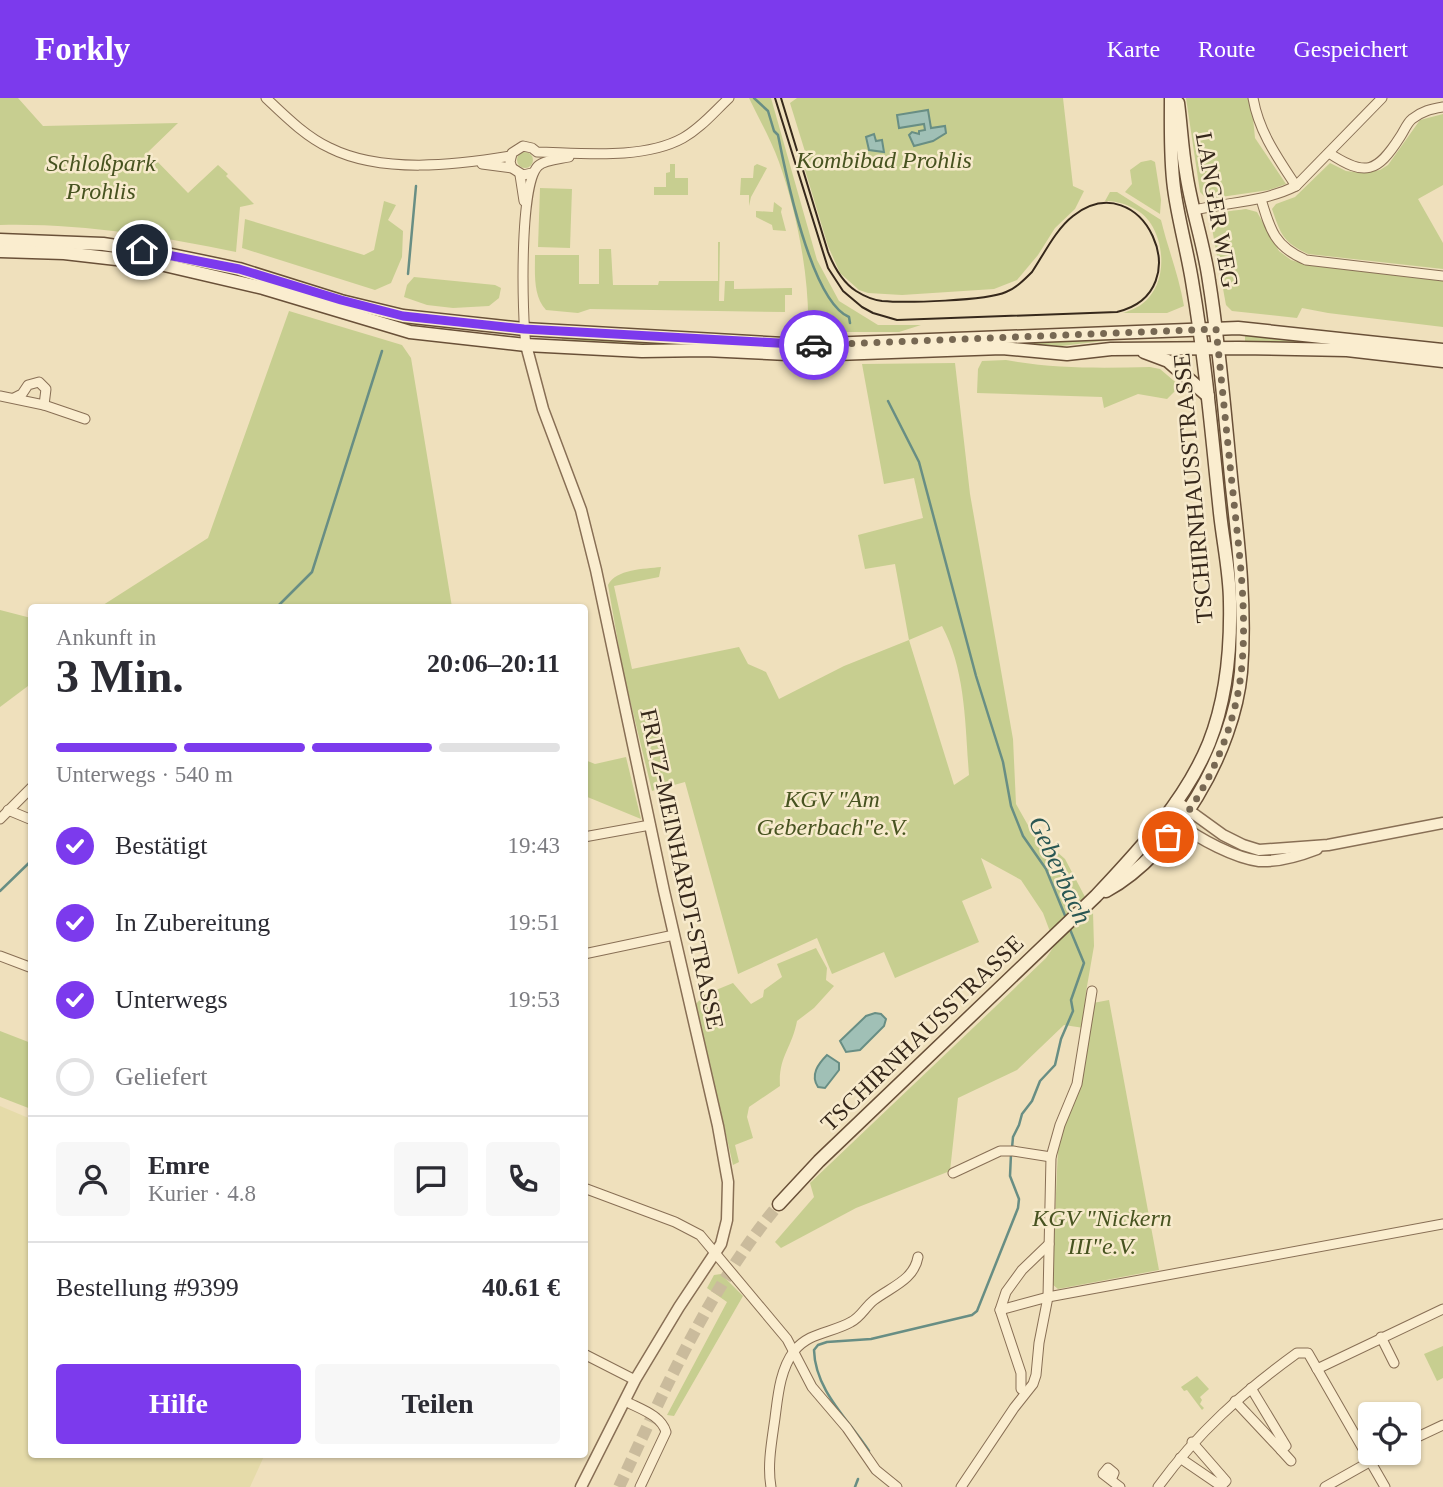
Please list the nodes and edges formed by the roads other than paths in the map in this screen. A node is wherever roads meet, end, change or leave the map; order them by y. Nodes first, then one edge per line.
1 (266, 98) edge
2 (729, 98) edge
3 (1171, 98) edge
4 (1177, 98) edge
5 (1254, 98) edge
6 (1382, 98) edge
7 (1443, 107) edge
8 (537, 152) junction
9 (581, 153) junction
10 (1329, 153) junction
11 (511, 156) junction
12 (467, 163) junction
13 (539, 164) junction
14 (512, 168) junction
15 (533, 173) junction
16 (520, 175) junction
17 (1296, 186) junction
18 (1261, 199) junction
19 (526, 211) junction
20 (1195, 211) junction
21 (0, 240) edge
22 (0, 251) edge
23 (1443, 276) edge
24 (524, 329) junction
25 (1199, 329) junction
26 (1216, 329) junction
27 (526, 345) junction
28 (1202, 348) junction
29 (1218, 348) junction
30 (1138, 349) junction
31 (1443, 350) edge
32 (1443, 361) edge
33 (0, 396) edge
34 (1208, 396) junction
35 (12, 399) junction
36 (44, 405) junction
37 (85, 419) dead end
38 (28, 791) edge
39 (1176, 801) junction
40 (8, 810) junction
41 (1189, 810) junction
42 (1167, 813) junction
43 (0, 818) edge
44 (28, 818) edge
45 (1443, 823) edge
46 (1180, 824) junction
47 (650, 825) junction
48 (588, 836) edge
49 (1328, 845) junction
50 (1093, 899) junction
51 (674, 935) junction
52 (588, 953) edge
53 (0, 956) edge
54 (28, 966) edge
55 (1092, 991) dead end
56 (1051, 1157) junction
57 (953, 1173) dead end
58 (588, 1190) edge
59 (779, 1204) tunnel mouth
60 (1443, 1224) edge
61 (1049, 1244) junction
62 (716, 1253) junction
63 (918, 1257) dead end
64 (1048, 1297) junction
65 (1000, 1310) junction
66 (1442, 1312) edge
67 (1381, 1337) junction
68 (795, 1351) junction
69 (588, 1356) edge
70 (1394, 1363) dead end
71 (1317, 1368) junction
72 (635, 1380) junction
73 (1251, 1388) junction
74 (1026, 1392) junction
75 (625, 1401) junction
76 (1235, 1401) junction
77 (1443, 1425) edge
78 (1421, 1435) edge
79 (1358, 1439) edge
80 (1192, 1442) junction
81 (1281, 1450) junction
82 (1180, 1458) junction
83 (1290, 1461) dead end
84 (1364, 1465) edge
85 (1373, 1465) edge
86 (1111, 1480) dead end
87 (581, 1487) edge
88 (640, 1487) edge
89 (772, 1487) edge
90 (897, 1487) edge
91 (961, 1487) edge
92 (1120, 1487) edge
93 (1158, 1487) edge
94 (1325, 1487) edge
95 (1385, 1487) edge

1 - 12 street
2 - 9 street
3 - 25 main road, LANGER WEG
4 - 20 main road, LANGER WEG
5 - 17 street
6 - 10 street
7 - 10 street
8 - 9 street
8 - 11 street
8 - 13 street
9 - 13 street
10 - 17 street
11 - 12 street
11 - 14 street
12 - 14 street
13 - 15 street
14 - 16 street
15 - 16 street
15 - 19 street
16 - 19 street
17 - 18 street
18 - 20 street
18 - 23 street
19 - 24 street, FRITZ-MEINHARDT-STRASSE
20 - 26 main road, LANGER WEG
21 - 24 main road
22 - 27 main road
24 - 25 main road
24 - 27 street, FRITZ-MEINHARDT-STRASSE
25 - 26 main road
25 - 28 main road, TSCHIRNHAUSSTRASSE
26 - 29 main road, TSCHIRNHAUSSTRASSE
26 - 31 main road
27 - 30 main road
27 - 47 street, FRITZ-MEINHARDT-STRASSE
28 - 29 main road
28 - 30 main road
28 - 34 main road, TSCHIRNHAUSSTRASSE
29 - 32 main road
29 - 41 main road, TSCHIRNHAUSSTRASSE
30 - 34 main road
33 - 35 street
34 - 39 main road, TSCHIRNHAUSSTRASSE
35 - 36 street
35 - 36 street
36 - 37 street
38 - 40 street
39 - 41 street
39 - 42 main road, TSCHIRNHAUSSTRASSE
40 - 43 street
40 - 44 street
41 - 46 main road, TSCHIRNHAUSSTRASSE
41 - 49 street
42 - 46 main road
42 - 50 main road, TSCHIRNHAUSSTRASSE
45 - 49 street
46 - 49 street
46 - 50 main road, TSCHIRNHAUSSTRASSE
47 - 48 street
47 - 51 street, FRITZ-MEINHARDT-STRASSE
50 - 59 main road, TSCHIRNHAUSSTRASSE
51 - 52 street
51 - 62 street, FRITZ-MEINHARDT-STRASSE
53 - 54 street
55 - 56 street
56 - 57 street
56 - 61 street
58 - 62 street
60 - 64 street
61 - 64 street
61 - 65 street
62 - 68 street
62 - 72 street, FRITZ-MEINHARDT-STRASSE
63 - 68 street
64 - 65 street
64 - 74 street
65 - 74 street
66 - 67 street
67 - 70 street
67 - 71 street
68 - 89 street
68 - 90 street
69 - 72 street
71 - 73 street
71 - 79 street
72 - 75 street, FRITZ-MEINHARDT-STRASSE
73 - 76 street
73 - 81 street
74 - 91 street
75 - 87 street, FRITZ-MEINHARDT-STRASSE
75 - 88 street
76 - 80 street
76 - 81 street
77 - 78 street
80 - 82 street
80 - 82 street
81 - 83 street
82 - 93 street
84 - 94 street
85 - 95 street
86 - 92 street

